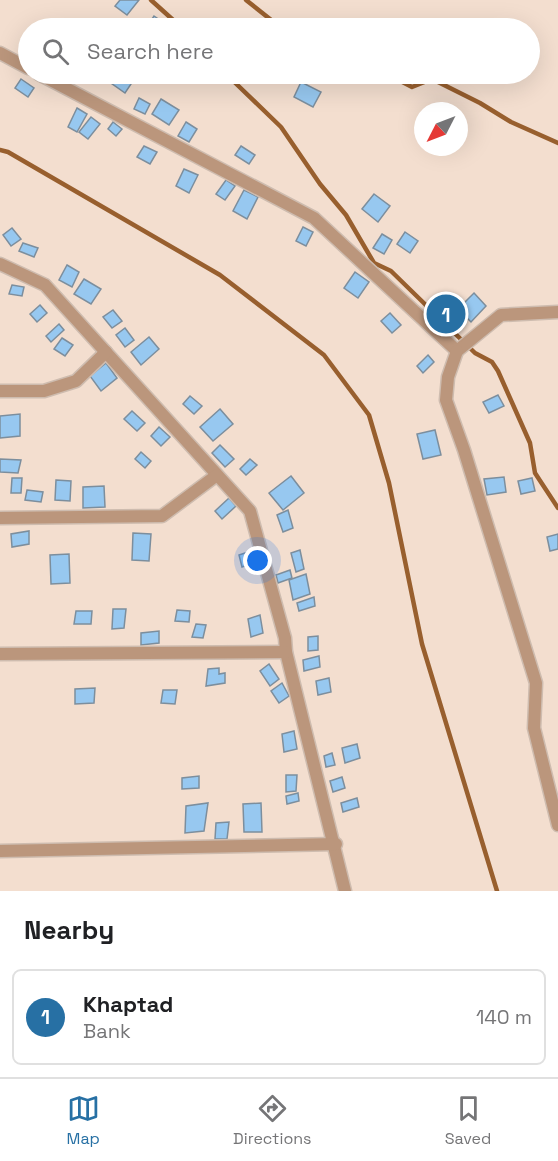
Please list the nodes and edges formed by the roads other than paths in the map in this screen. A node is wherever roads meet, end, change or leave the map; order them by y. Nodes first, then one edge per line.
1 (0, 52) edge
2 (18, 62) edge
3 (58, 84) edge
4 (0, 264) edge
5 (558, 312) edge
6 (459, 349) junction
7 (106, 352) junction
8 (0, 391) edge
9 (218, 475) junction
10 (0, 518) edge
11 (286, 652) junction
12 (0, 654) edge
13 (558, 825) edge
14 (336, 844) junction
15 (0, 851) edge
16 (345, 891) edge

1 - 2 street
3 - 6 street
4 - 7 street
5 - 6 street
6 - 13 street
7 - 8 street
7 - 9 street
9 - 10 street
9 - 11 street
11 - 12 street
11 - 14 street
14 - 15 street
14 - 16 street

